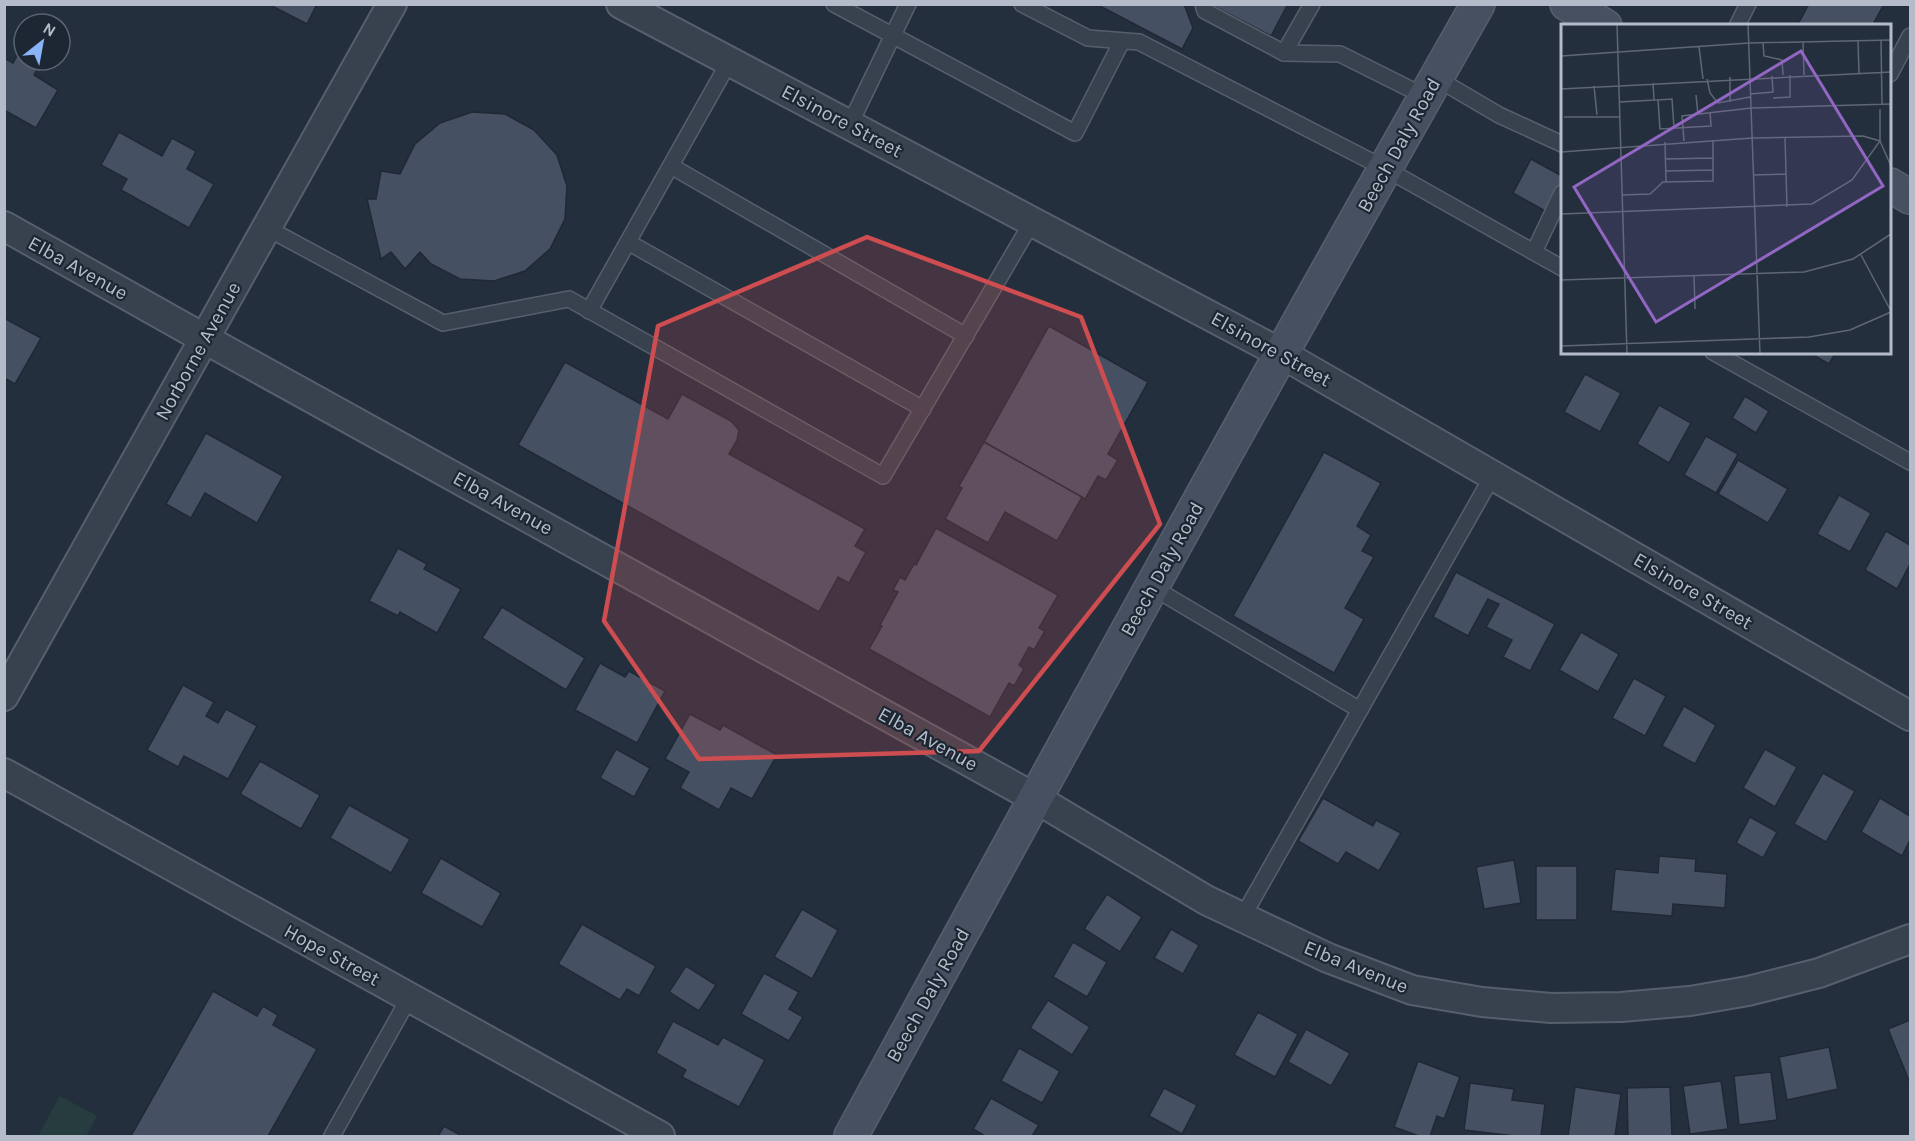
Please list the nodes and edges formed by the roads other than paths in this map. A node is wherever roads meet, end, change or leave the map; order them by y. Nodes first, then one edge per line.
1 (392, 4) edge
2 (621, 4) edge
3 (908, 4) edge
4 (1203, 4) edge
5 (1312, 4) edge
6 (1478, 4) edge
7 (1567, 4) edge
8 (1748, 4) edge
9 (838, 5) edge
10 (1030, 6) edge
11 (1602, 24) edge
12 (1738, 24) edge
13 (892, 35) junction
14 (1911, 36) edge
15 (1122, 41) junction
16 (1284, 53) junction
17 (729, 62) junction
18 (1891, 72) edge
19 (1431, 87) junction
20 (850, 124) junction
21 (1561, 143) edge
22 (671, 166) junction
23 (1386, 169) junction
24 (1891, 186) edge
25 (1911, 196) edge
26 (1561, 197) edge
27 (1032, 222) junction
28 (4, 226) edge
29 (267, 228) junction
30 (628, 242) junction
31 (1534, 252) junction
32 (1561, 267) edge
33 (589, 311) junction
34 (966, 336) junction
35 (205, 339) junction
36 (1282, 354) junction
37 (1717, 354) edge
38 (923, 409) junction
39 (1911, 462) edge
40 (1493, 476) junction
41 (1152, 587) junction
42 (4, 696) edge
43 (1360, 710) junction
44 (1911, 716) edge
45 (4, 773) edge
46 (1035, 798) junction
47 (1242, 918) junction
48 (1911, 939) edge
49 (409, 998) junction
50 (332, 1137) edge
51 (660, 1137) edge
52 (851, 1137) edge

1 - 29 street, Norborne Avenue
2 - 17 street, Elsinore Street
3 - 13 lane
4 - 16 lane
5 - 16 lane
6 - 19 main road, Beech Daly Road
7 - 11 main road
8 - 12 lane
9 - 13 lane
10 - 15 lane
13 - 15 lane
13 - 20 lane
14 - 18 lane
15 - 23 lane
16 - 19 lane
17 - 20 street, Elsinore Street
17 - 22 lane
19 - 21 lane
19 - 23 main road, Beech Daly Road
20 - 27 street, Elsinore Street
22 - 30 lane
22 - 34 lane
23 - 31 lane
23 - 36 main road, Beech Daly Road
24 - 25 main road
26 - 31 lane
27 - 34 lane
27 - 36 street, Elsinore Street
28 - 35 street, Elba Avenue
29 - 33 lane
29 - 35 street, Norborne Avenue
30 - 33 lane
30 - 38 lane
31 - 32 lane
33 - 38 lane
34 - 38 lane
35 - 42 street, Norborne Avenue
35 - 46 street, Elba Avenue
36 - 40 street, Elsinore Street
36 - 41 main road, Beech Daly Road
37 - 39 lane
40 - 43 lane
40 - 44 street, Elsinore Street
41 - 43 lane
41 - 46 main road, Beech Daly Road
43 - 47 lane
45 - 49 street, Hope Street
46 - 47 street, Elba Avenue
46 - 52 main road, Beech Daly Road
47 - 48 street, Elba Avenue
49 - 50 lane
49 - 51 street, Hope Street

